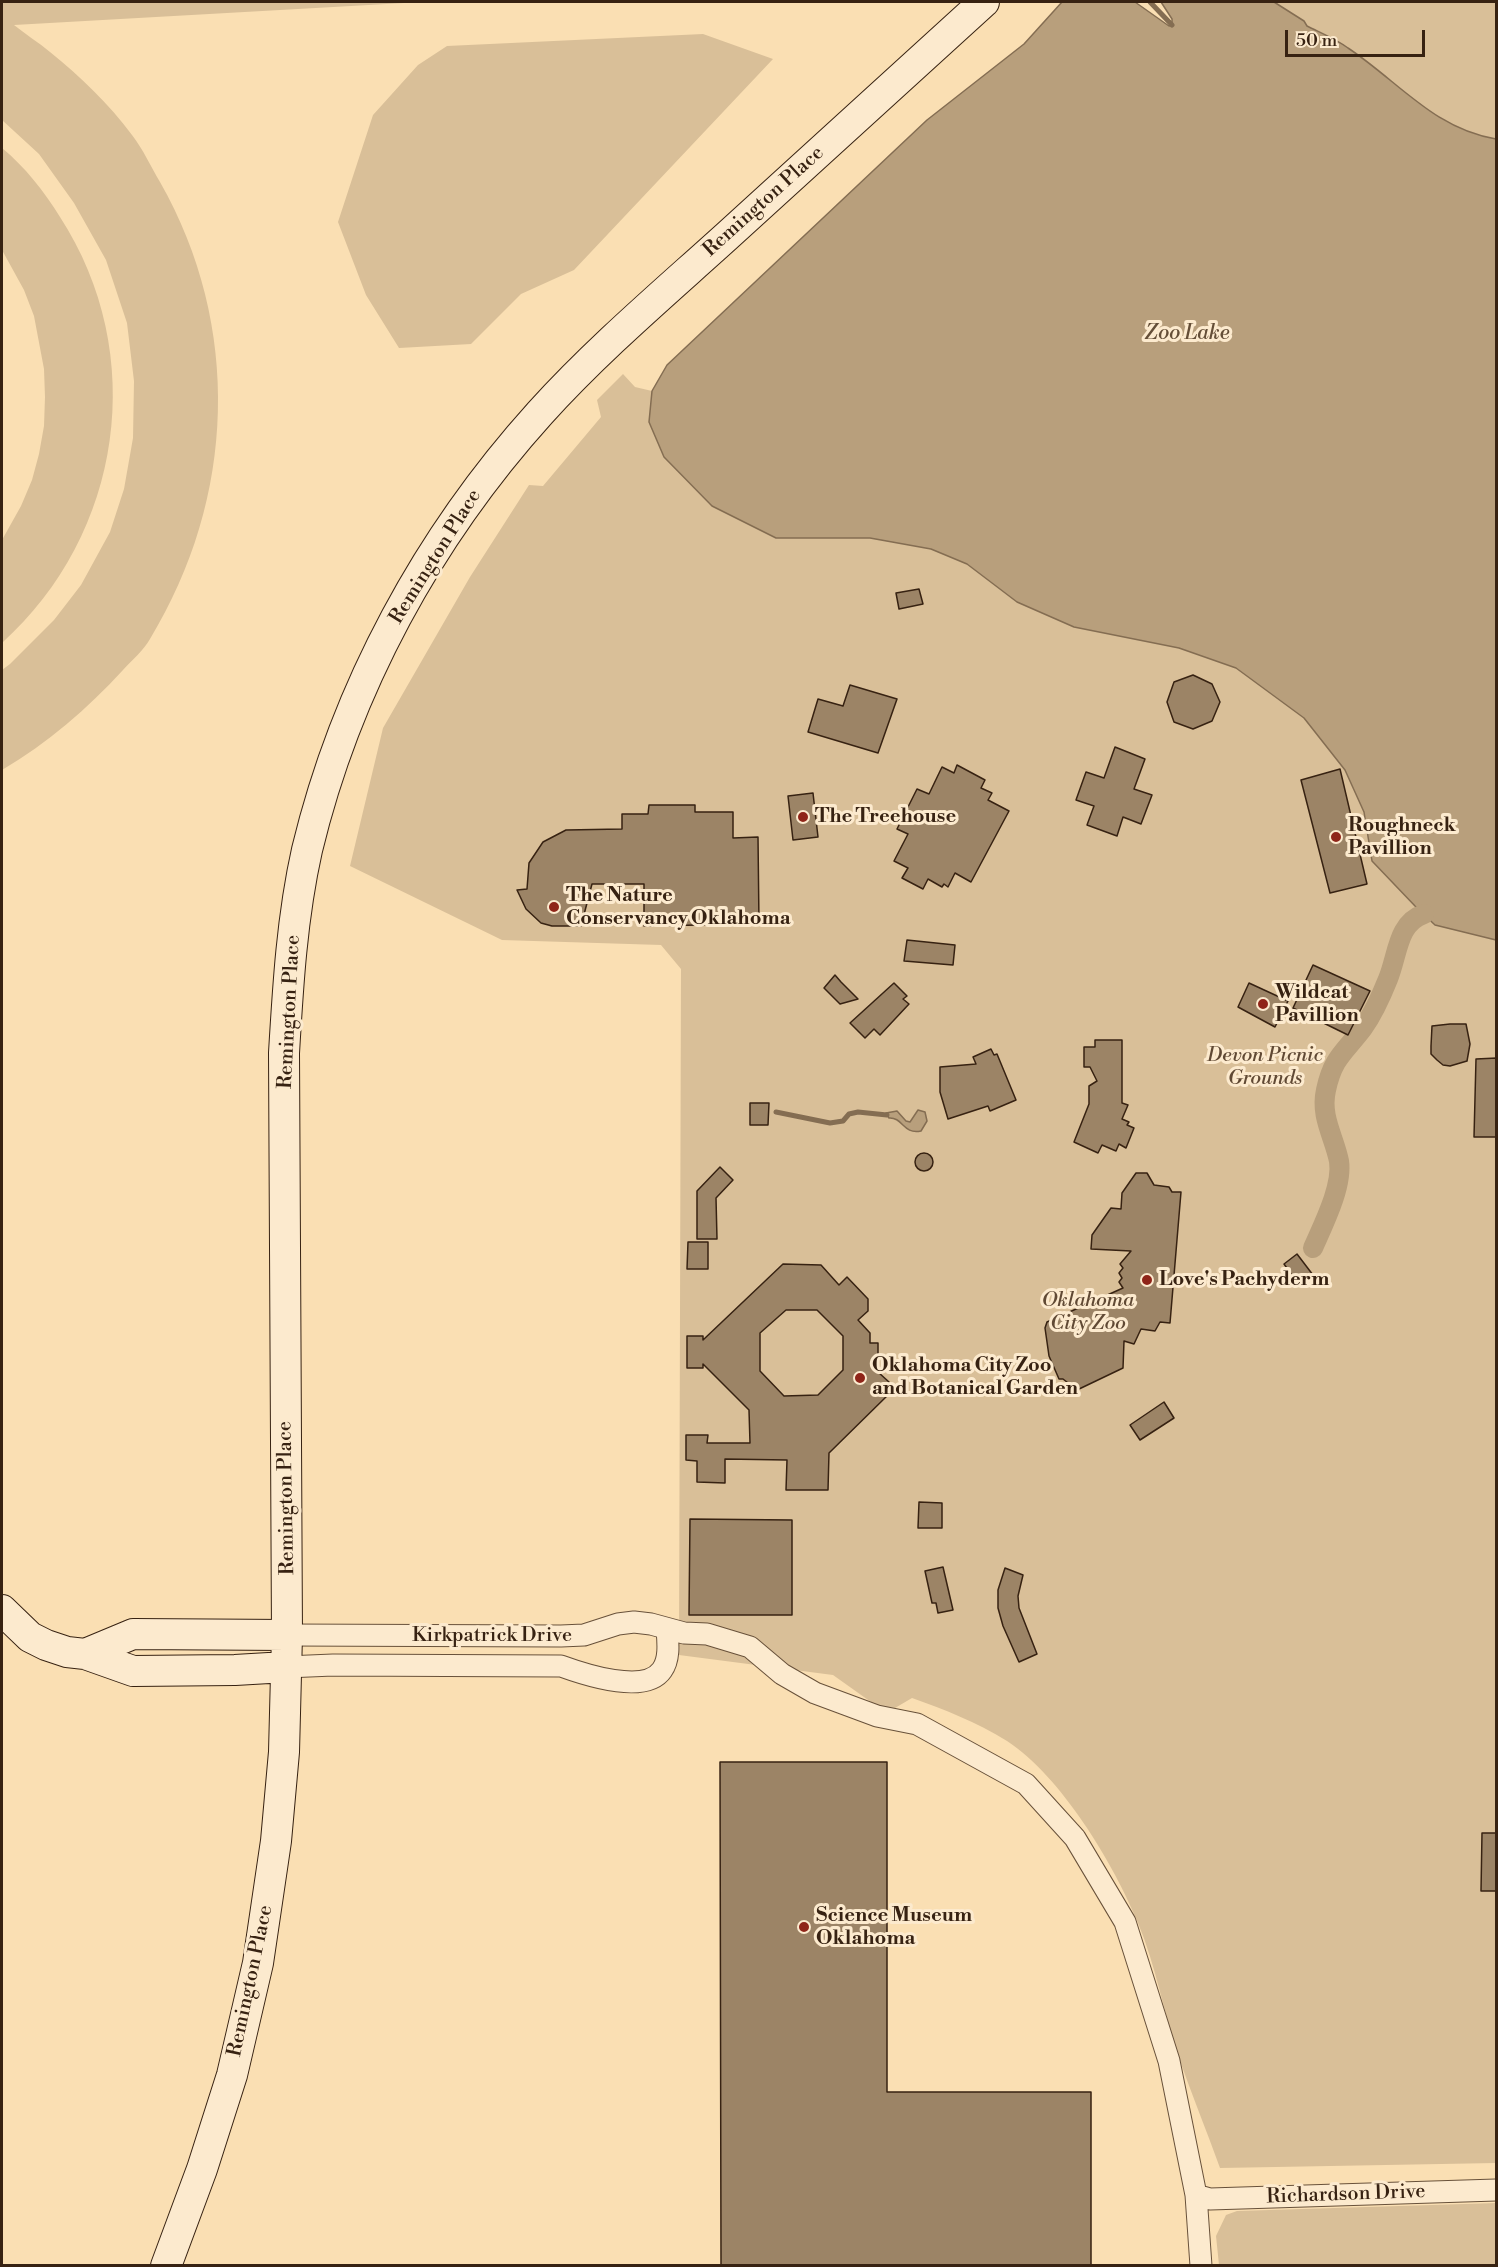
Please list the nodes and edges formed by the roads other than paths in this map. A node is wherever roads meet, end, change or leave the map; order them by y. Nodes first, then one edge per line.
1 (984, 2) edge
2 (2, 1610) edge
3 (667, 1629) junction
4 (287, 1635) junction
5 (85, 1654) junction
6 (286, 1668) junction
7 (1497, 2190) edge
8 (1196, 2195) junction
9 (166, 2265) edge
10 (1201, 2265) edge

1 - 4 main road, Remington Place
2 - 5 main road
3 - 4 street, Kirkpatrick Drive
3 - 6 street, Kirkpatrick Drive
3 - 8 street
4 - 5 main road
4 - 6 main road, Remington Place
5 - 6 main road
6 - 9 main road, Remington Place
7 - 8 street, Richardson Drive
8 - 10 street

